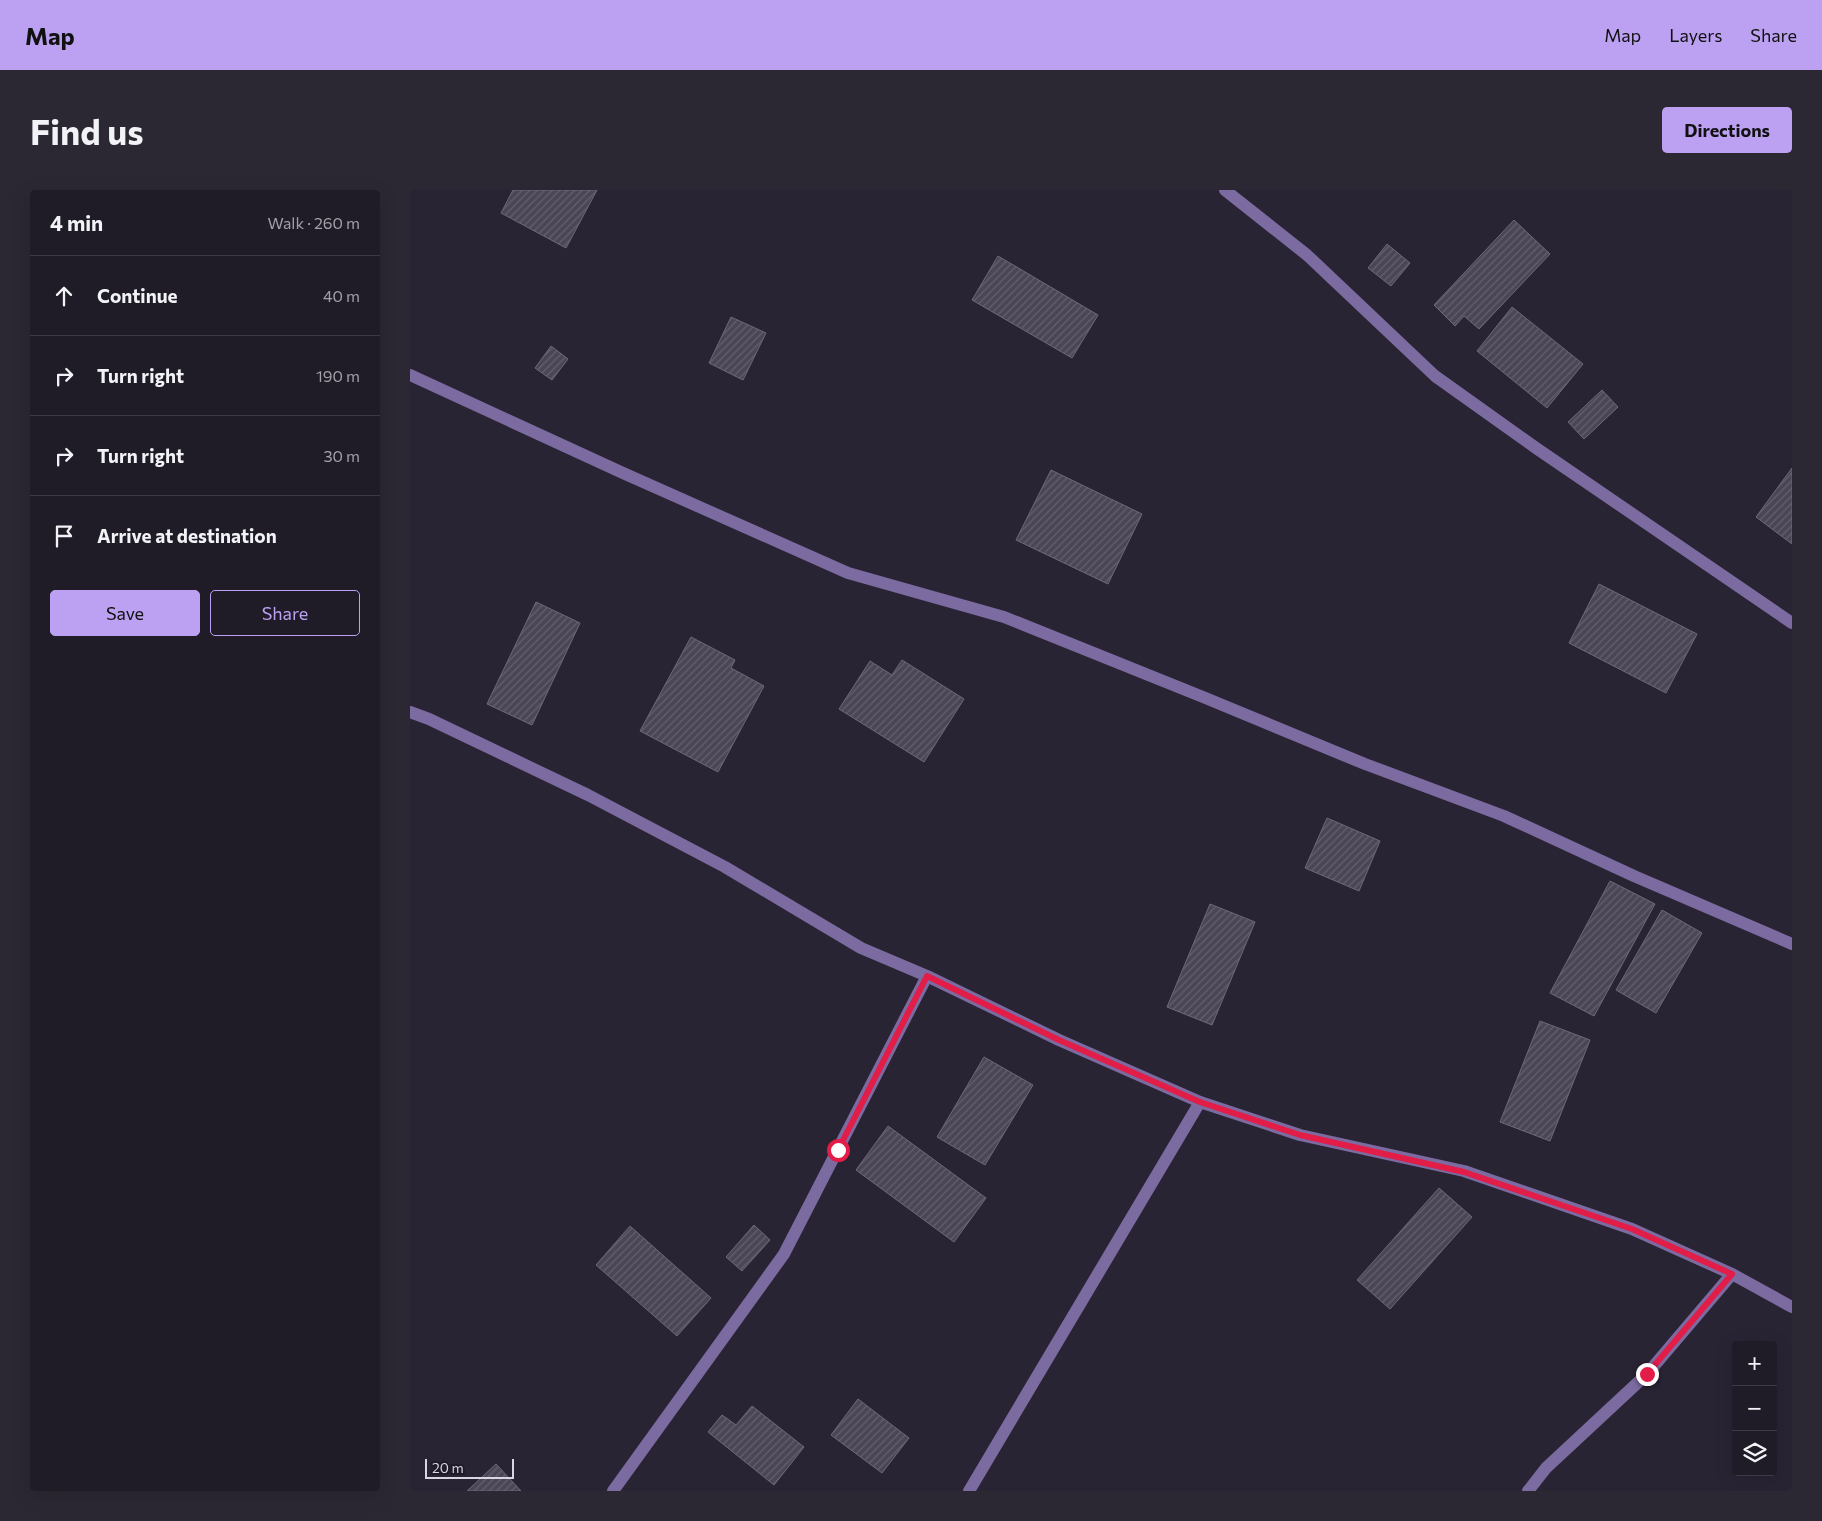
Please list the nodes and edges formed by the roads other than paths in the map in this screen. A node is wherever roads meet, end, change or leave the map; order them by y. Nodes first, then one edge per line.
1 (1224, 190) edge
2 (410, 375) edge
3 (1792, 623) edge
4 (410, 712) edge
5 (1792, 944) edge
6 (927, 976) junction
7 (1200, 1102) junction
8 (1732, 1274) junction
9 (1792, 1307) edge
10 (613, 1491) edge
11 (969, 1491) edge
12 (1528, 1491) edge

1 - 3 street
2 - 5 street
4 - 6 street
6 - 7 street
6 - 10 street
7 - 8 street
7 - 11 street
8 - 9 street
8 - 12 street

